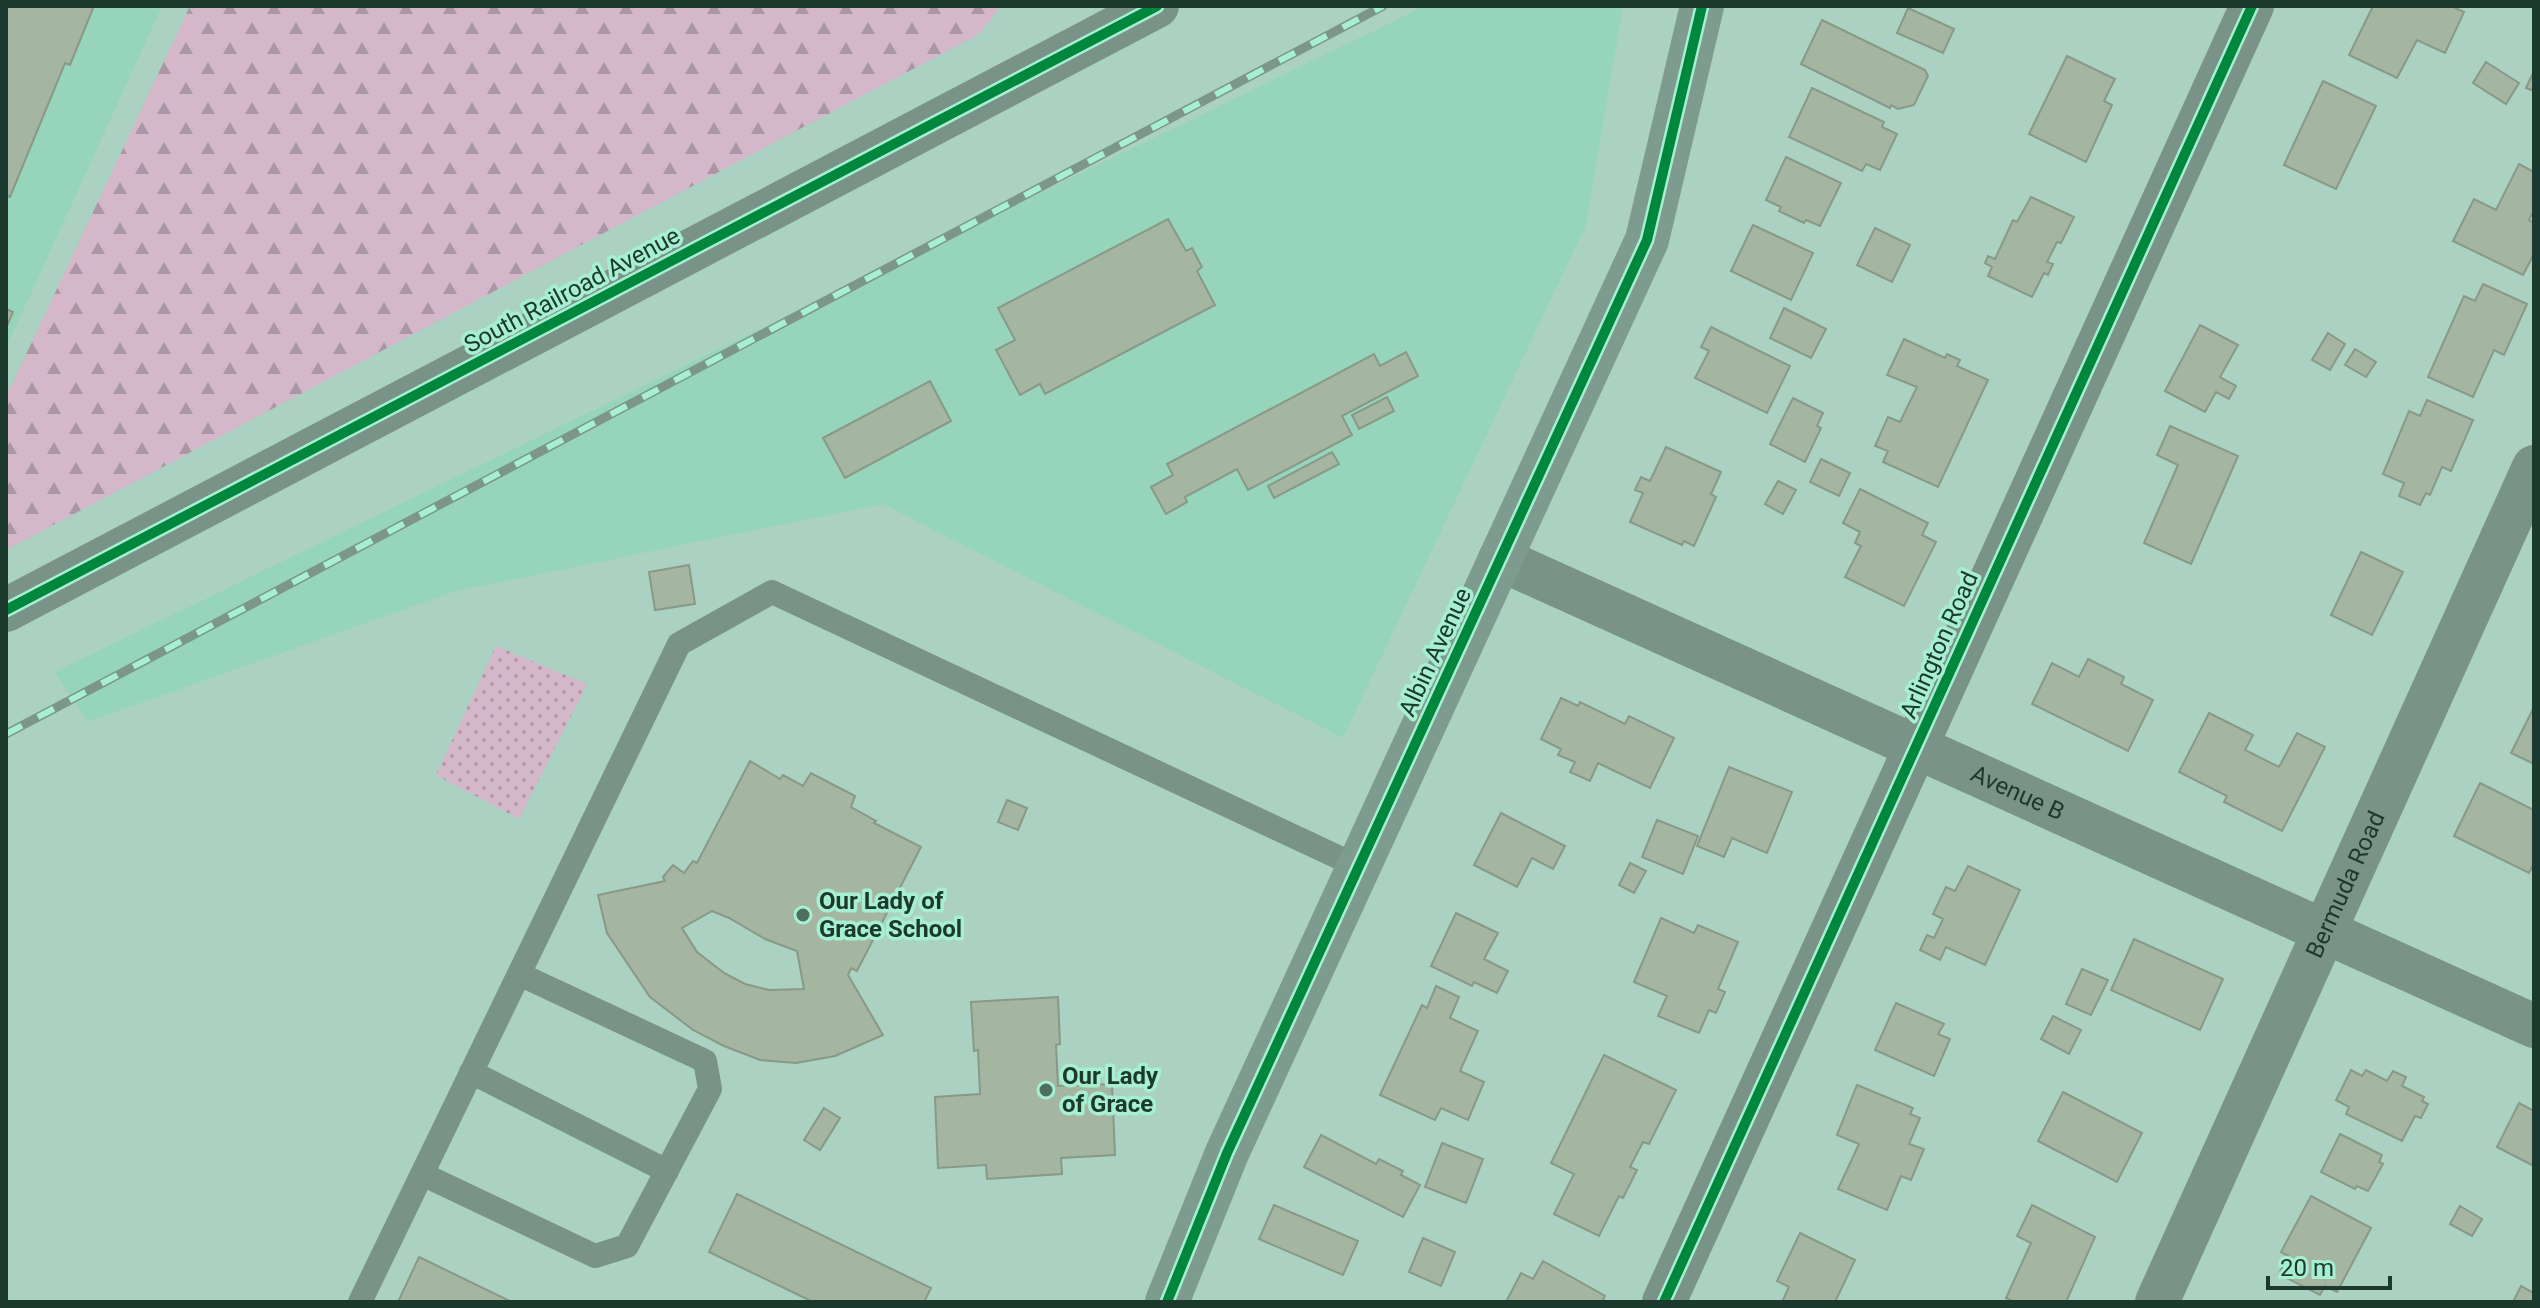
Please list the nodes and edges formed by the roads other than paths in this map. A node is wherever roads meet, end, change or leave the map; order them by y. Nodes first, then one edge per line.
1 (1157, 6) edge
2 (1702, 6) edge
3 (2252, 6) edge
4 (2534, 467) edge
5 (1500, 559) junction
6 (6, 610) edge
7 (1915, 745) junction
8 (1359, 867) junction
9 (2324, 932) junction
10 (519, 974) junction
11 (2534, 1026) edge
12 (471, 1072) junction
13 (667, 1171) junction
14 (422, 1174) junction
15 (360, 1302) edge
16 (1167, 1302) edge
17 (1664, 1302) edge
18 (2157, 1302) edge

1 - 6 street, South Railroad Avenue
2 - 5 street, Albin Avenue
3 - 7 street, Arlington Road
4 - 9 street, Bermuda Road
5 - 7 street, Avenue B
5 - 8 street, Albin Avenue
7 - 9 street, Avenue B
7 - 17 street, Arlington Road
8 - 10 lane
8 - 16 street, Albin Avenue
9 - 11 street, Avenue B
9 - 18 street, Bermuda Road
10 - 12 lane
10 - 13 lane
12 - 13 lane
12 - 14 lane
13 - 14 lane
14 - 15 lane

